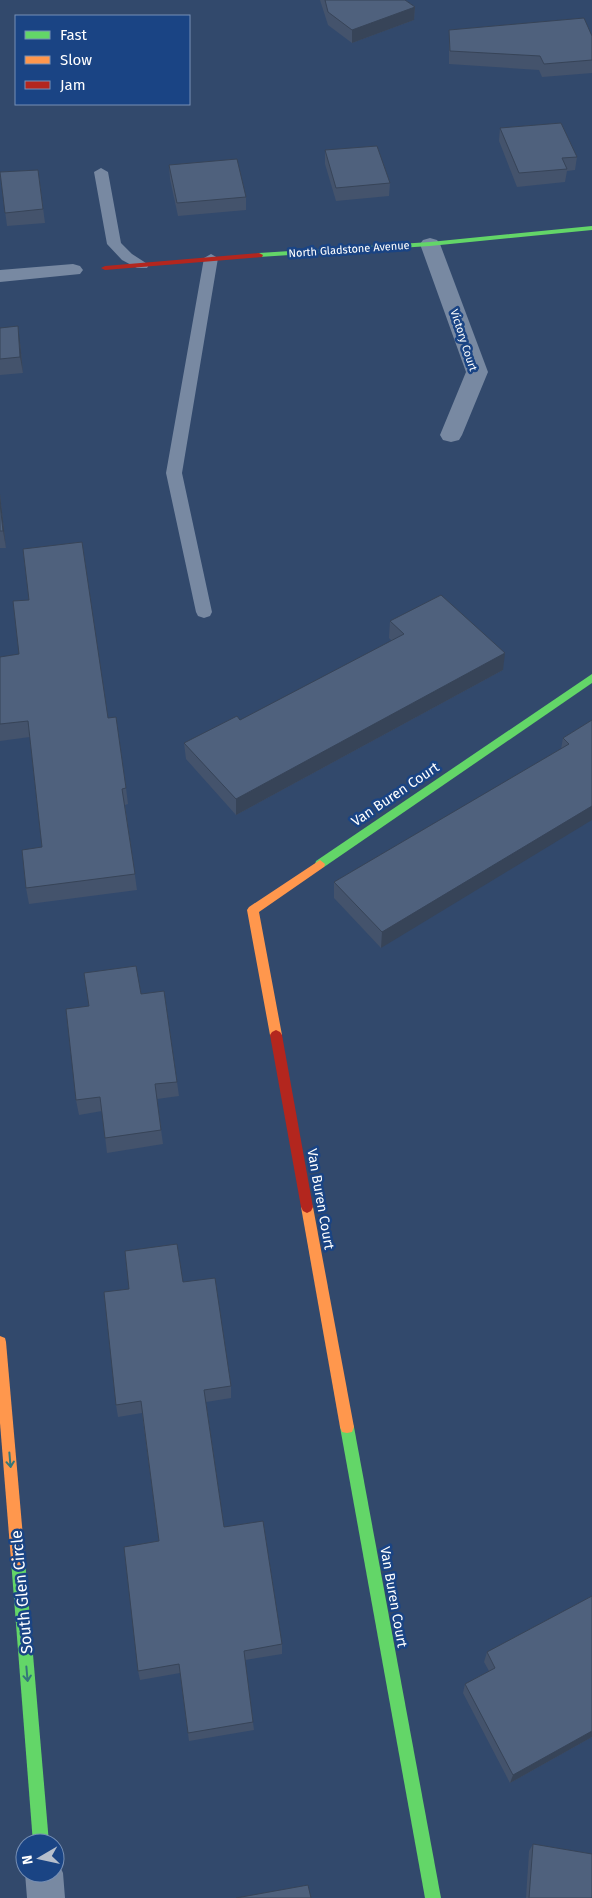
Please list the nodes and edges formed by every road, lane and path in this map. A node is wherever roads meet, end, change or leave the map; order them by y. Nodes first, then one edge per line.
1 (101, 172) dead end
2 (592, 228) edge
3 (430, 244) junction
4 (210, 258) junction
5 (142, 265) junction
6 (105, 268) dead end
7 (73, 270) dead end
8 (0, 276) edge
9 (451, 435) dead end
10 (204, 612) dead end
11 (592, 678) edge
12 (0, 1342) edge
13 (40, 1833) edge
14 (45, 1883) edge
15 (46, 1898) edge
16 (433, 1898) edge

1 - 5 lane
2 - 3 street, North Gladstone Avenue
3 - 4 street, North Gladstone Avenue
3 - 9 street, Victory Court
4 - 5 street, North Gladstone Avenue
4 - 10 lane
5 - 6 street, North Gladstone Avenue
7 - 8 street
11 - 16 street, Van Buren Court
12 -> 13 street, South Glen Circle
14 - 15 street

